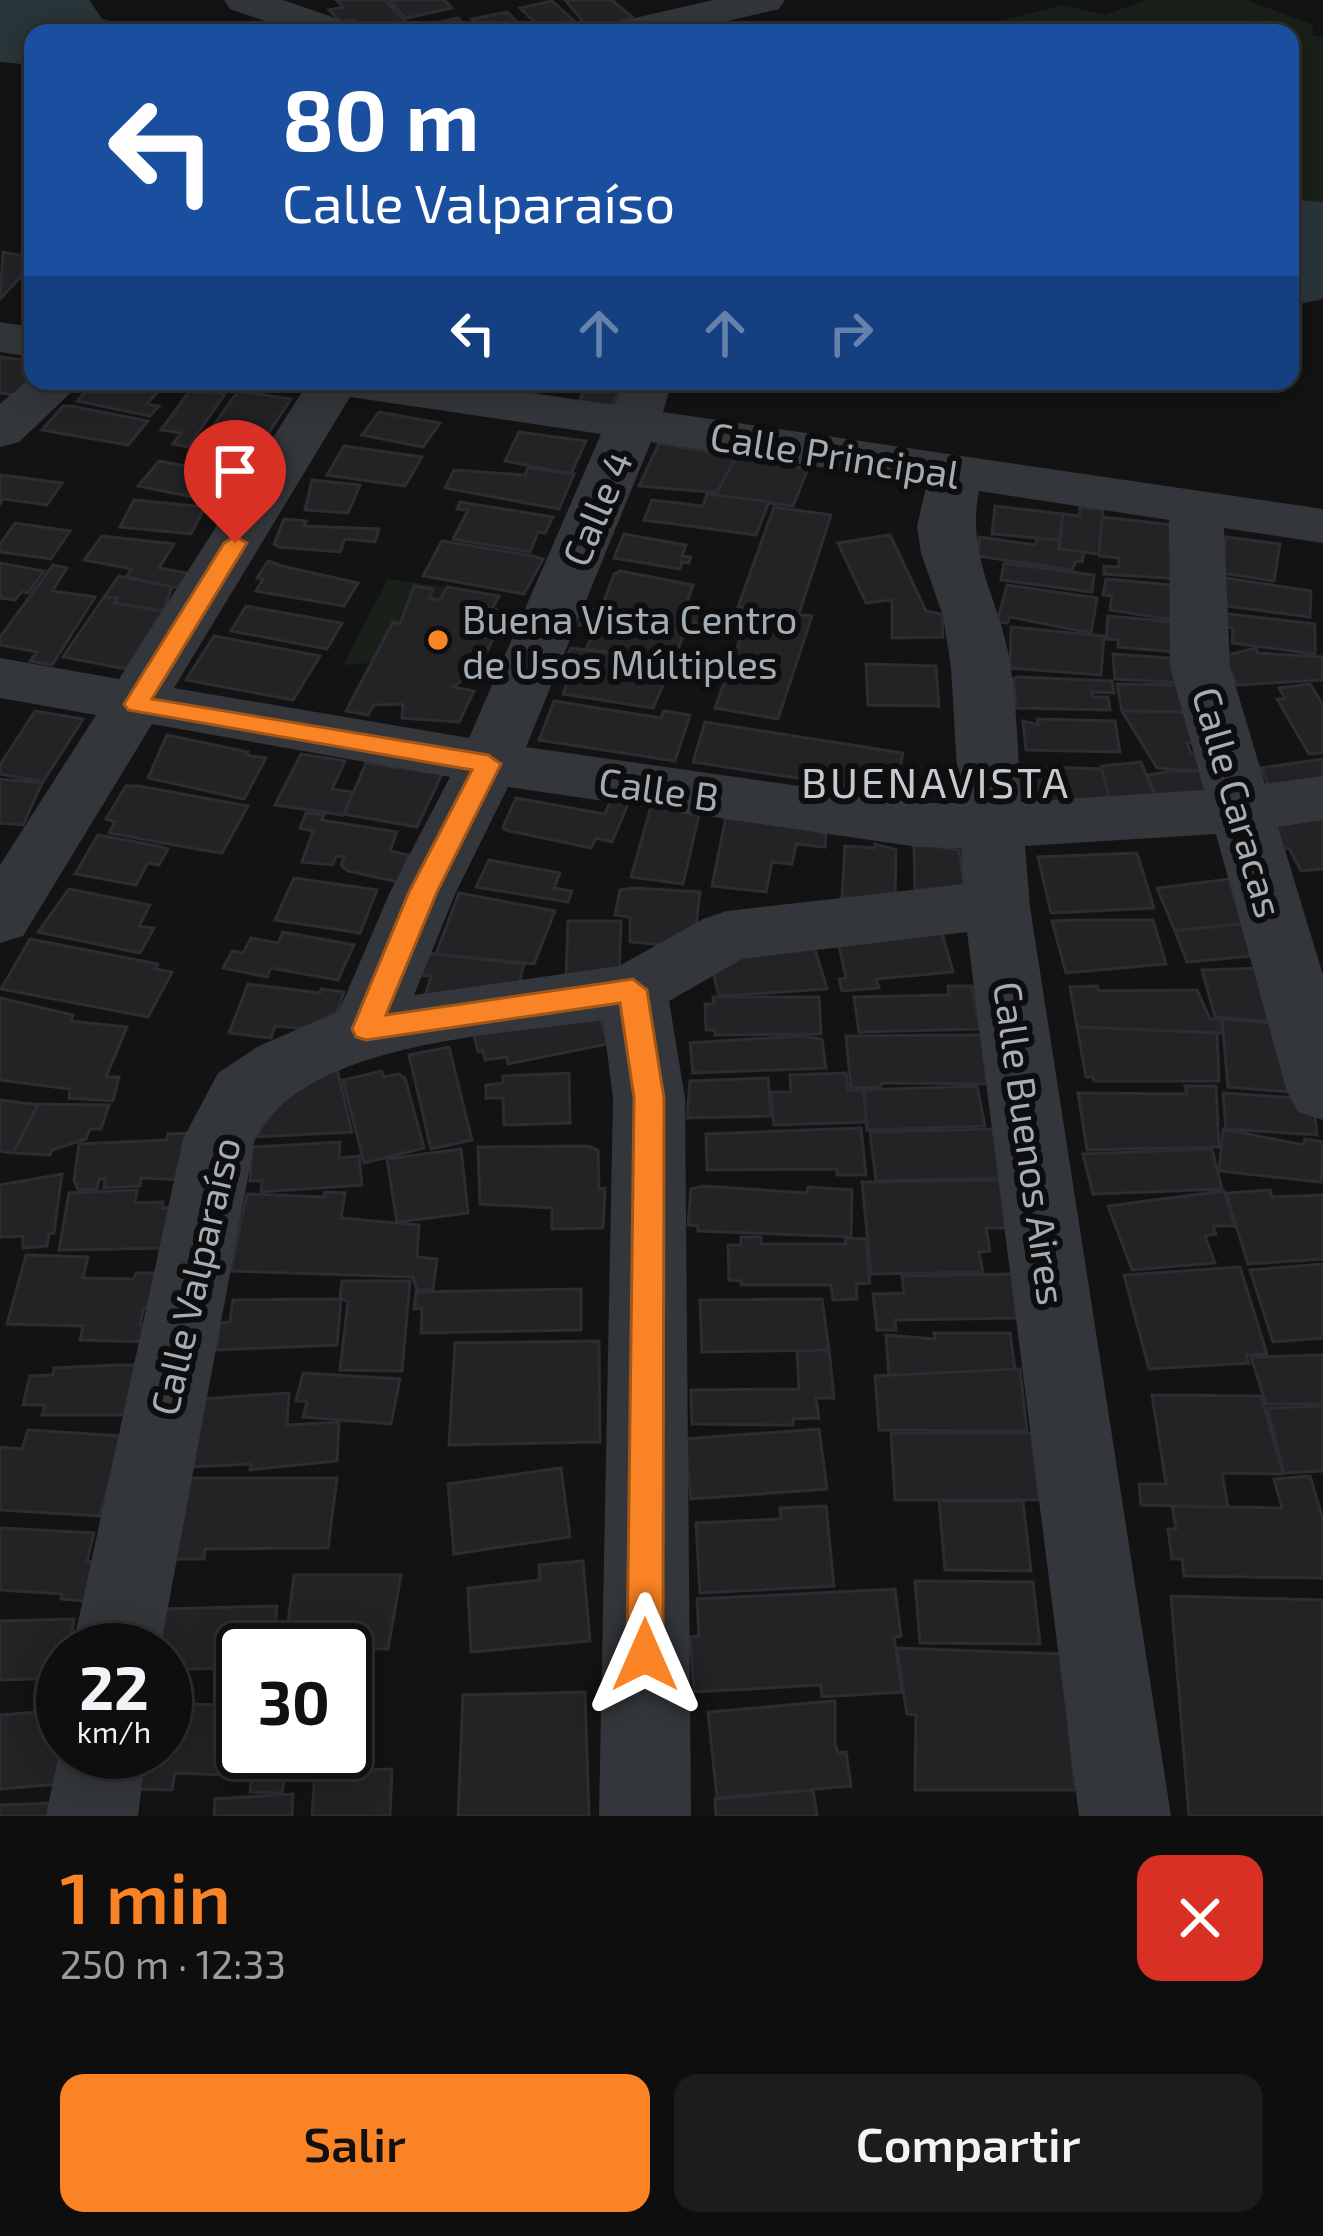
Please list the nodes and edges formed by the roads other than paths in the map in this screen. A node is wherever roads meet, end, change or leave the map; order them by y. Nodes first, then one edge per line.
1 (244, 0) edge
2 (765, 0) edge
3 (312, 24) edge
4 (662, 24) edge
5 (48, 390) edge
6 (328, 390) edge
7 (472, 390) edge
8 (641, 402) edge
9 (0, 431) edge
10 (956, 473) junction
11 (1196, 507) junction
12 (1323, 526) edge
13 (0, 678) edge
14 (136, 704) junction
15 (488, 764) junction
16 (1323, 798) edge
17 (1240, 810) junction
18 (994, 826) junction
19 (997, 907) junction
20 (0, 919) edge
21 (633, 990) junction
22 (366, 1029) junction
23 (1323, 1092) edge
24 (121, 1623) edge
25 (97, 1779) edge
26 (92, 1816) edge
27 (645, 1816) edge
28 (1125, 1816) edge

1 - 3 street
2 - 4 street
5 - 9 street
6 - 14 street
7 - 8 street, Calle Principal
8 - 10 street, Calle Principal
8 - 15 street, Calle 4
10 - 11 street, Calle Principal
10 - 18 street, Calle Buenos Aires
11 - 12 street, Calle Principal
11 - 17 street, Calle Caracas
13 - 14 street, Calle B
14 - 15 street, Calle B
14 - 20 street
15 - 18 street, Calle B
15 - 22 street, Calle 4
16 - 17 street, Calle B
17 - 18 street, Calle B
17 - 23 street, Calle Caracas
18 - 19 street, Calle Buenos Aires
19 - 21 street
19 - 28 street, Calle Buenos Aires
21 - 22 street, Calle Valparaíso
21 - 27 street
22 - 24 street, Calle Valparaíso
25 - 26 street

